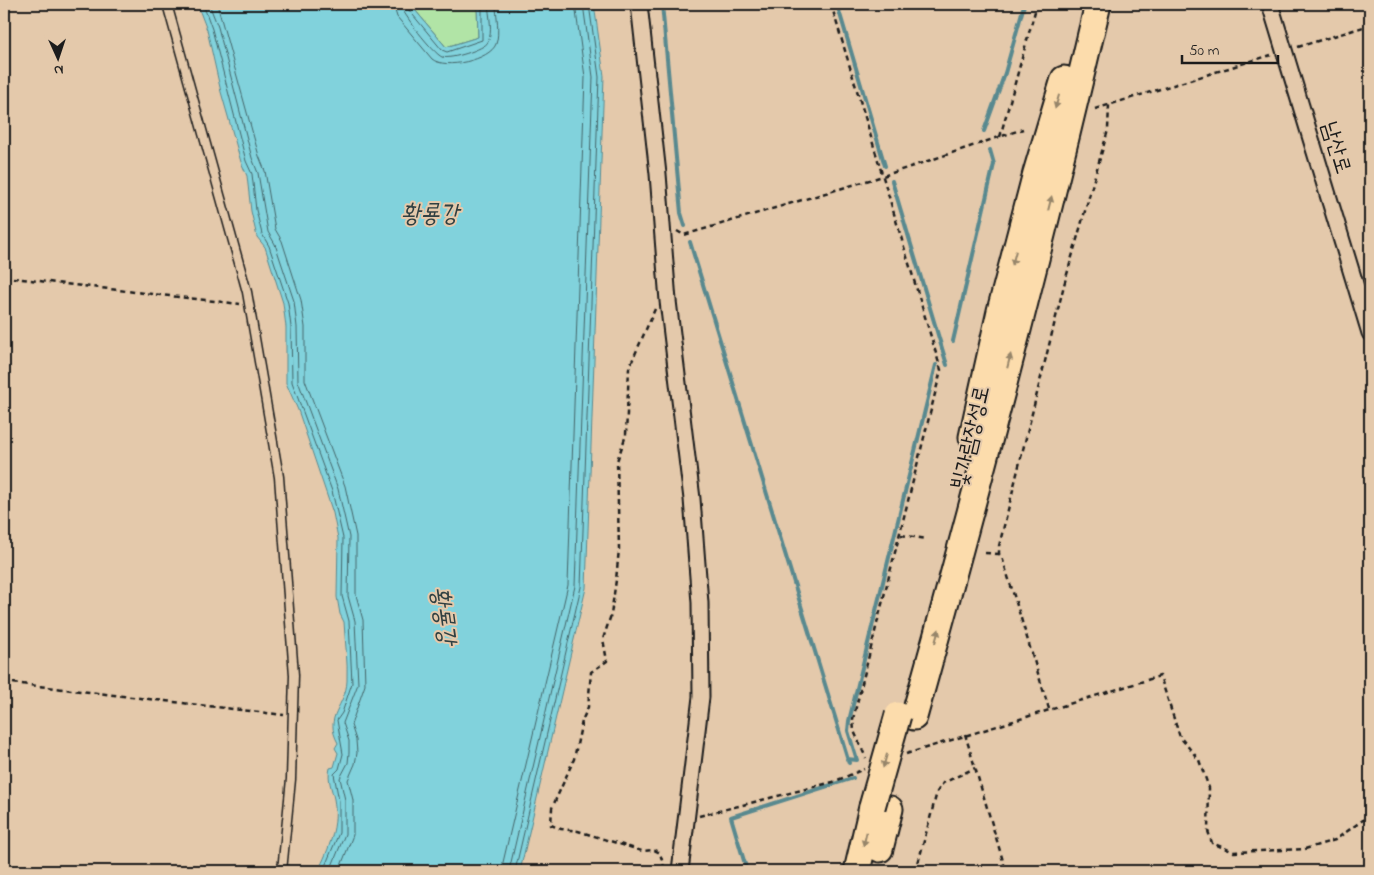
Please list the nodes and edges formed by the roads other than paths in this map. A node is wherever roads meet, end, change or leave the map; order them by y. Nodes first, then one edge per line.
1 (167, 4) edge
2 (639, 4) edge
3 (1083, 4) edge
4 (1098, 4) edge
5 (1270, 4) edge
6 (1370, 333) edge
7 (906, 716) junction
8 (881, 808) junction
9 (282, 871) edge
10 (680, 871) edge
11 (857, 871) edge
12 (874, 871) edge

1 - 9 lane
2 - 10 street
3 -> 7 highway, 빛가람장성로
7 -> 4 highway, 빛가람장성로
5 - 6 street, 남산로
7 - 8 highway, 빛가람장성로, bridge
8 -> 11 highway, 빛가람장성로
8 - 12 highway, 빛가람장성로

